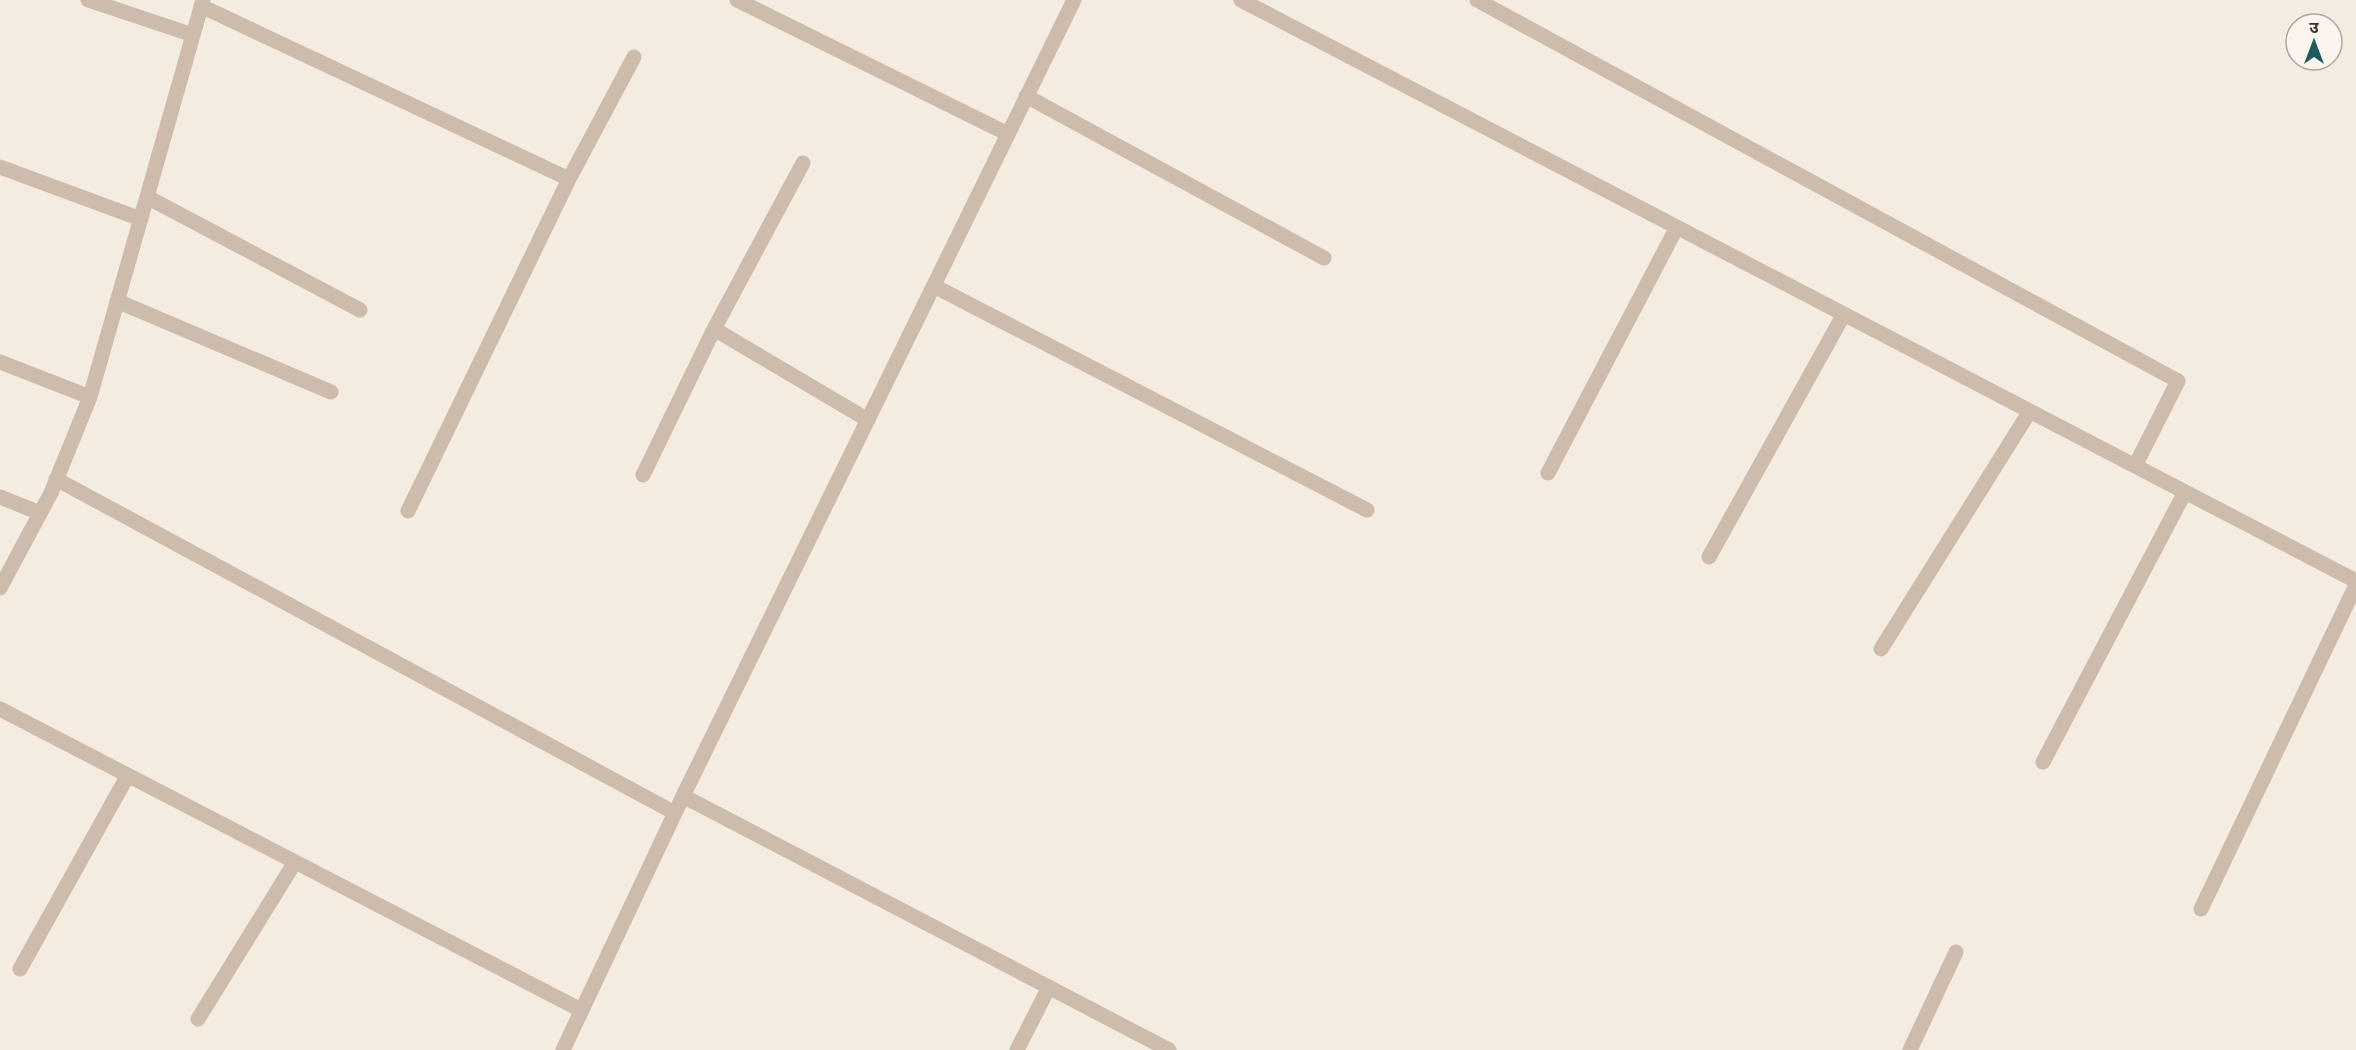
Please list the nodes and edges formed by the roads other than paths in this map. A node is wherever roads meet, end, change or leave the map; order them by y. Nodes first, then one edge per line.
1 (88, 0) edge
2 (737, 0) edge
3 (1074, 0) edge
4 (1241, 0) edge
5 (1477, 0) edge
6 (202, 3) edge
7 (192, 35) junction
8 (634, 57) dead end
9 (1026, 96) junction
10 (1008, 134) junction
11 (803, 163) dead end
12 (0, 167) edge
13 (569, 179) junction
14 (147, 197) junction
15 (141, 219) junction
16 (1677, 227) junction
17 (1324, 258) dead end
18 (934, 286) junction
19 (117, 301) junction
20 (360, 310) dead end
21 (1844, 314) junction
22 (714, 329) junction
23 (0, 362) edge
24 (331, 392) dead end
25 (90, 397) junction
26 (2030, 411) junction
27 (868, 420) junction
28 (2135, 466) junction
29 (1548, 473) dead end
30 (643, 475) dead end
31 (56, 479) junction
32 (2186, 492) junction
33 (0, 497) edge
34 (1367, 510) dead end
35 (408, 511) dead end
36 (40, 513) junction
37 (1709, 557) dead end
38 (2356, 583) edge
39 (0, 588) edge
40 (1881, 649) dead end
41 (0, 709) edge
42 (2043, 762) dead end
43 (128, 775) junction
44 (683, 796) junction
45 (675, 813) junction
46 (295, 862) junction
47 (2201, 909) dead end
48 (1956, 952) dead end
49 (20, 969) dead end
50 (1049, 987) junction
51 (582, 1010) junction
52 (198, 1019) dead end
53 (562, 1050) edge
54 (1017, 1050) edge
55 (1169, 1050) edge
56 (1910, 1050) edge

1 - 7 street
2 - 10 street
3 - 9 street
4 - 16 street
5 - 28 street
6 - 7 street
6 - 13 street
7 - 14 street
8 - 13 street
9 - 10 street
9 - 17 street
10 - 18 street
11 - 22 street
12 - 15 street
13 - 35 street
14 - 15 street
14 - 20 street
15 - 19 street
16 - 21 street
16 - 29 street
18 - 27 street
18 - 34 street
19 - 24 street
19 - 25 street
21 - 26 street
21 - 37 street
22 - 27 street
22 - 30 street
23 - 25 street
25 - 31 street
26 - 28 street
26 - 40 street
27 - 44 street
28 - 32 street
31 - 36 street
31 - 45 street
32 - 38 street
32 - 42 street
33 - 36 street
36 - 39 street
38 - 47 street
41 - 43 street
43 - 46 street
43 - 49 street
44 - 45 street
44 - 50 street
45 - 51 street
46 - 51 street
46 - 52 street
48 - 56 street
50 - 54 street
50 - 55 street
51 - 53 street

